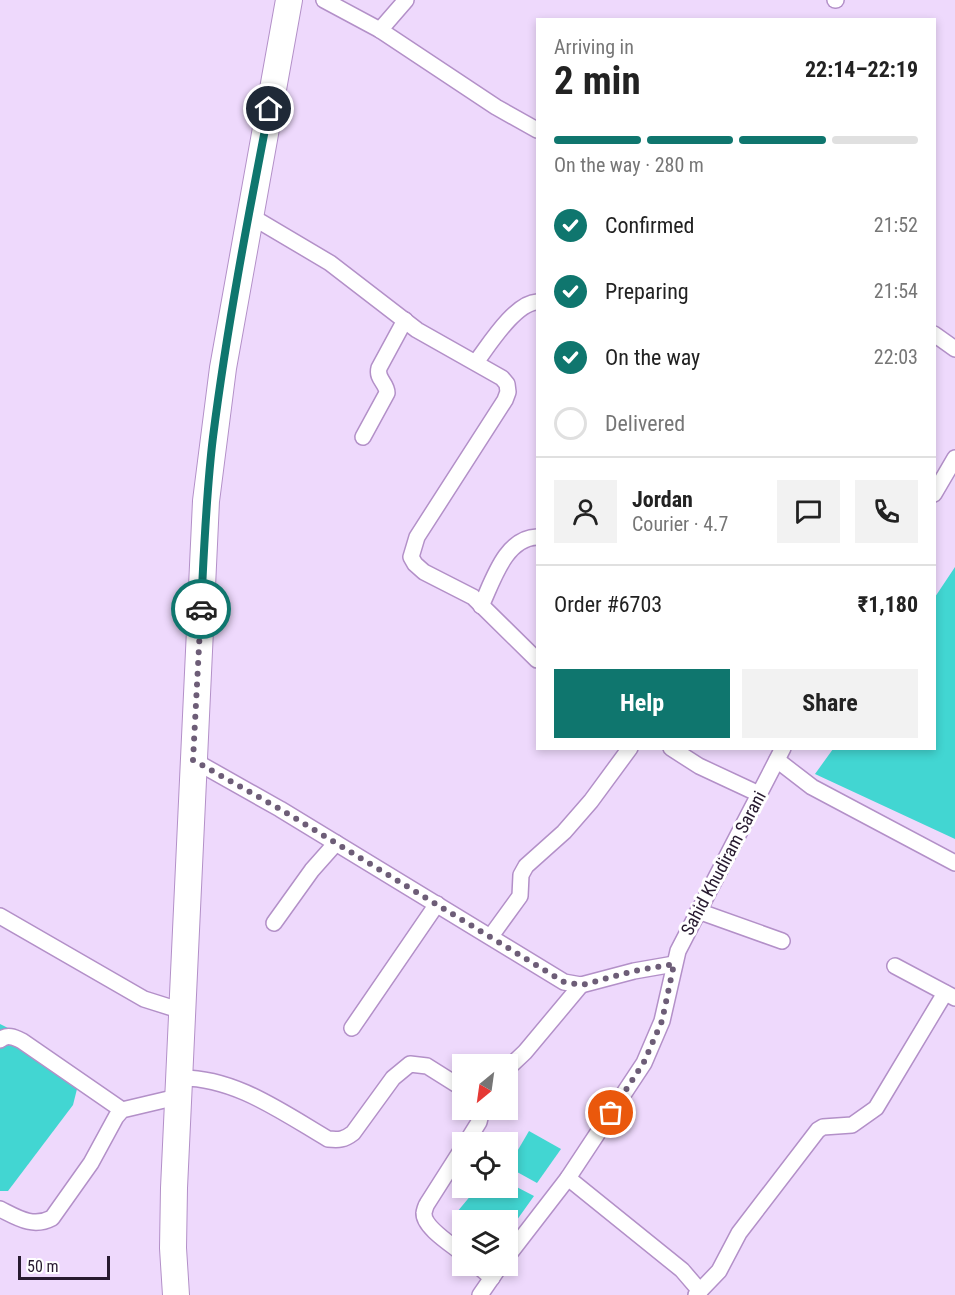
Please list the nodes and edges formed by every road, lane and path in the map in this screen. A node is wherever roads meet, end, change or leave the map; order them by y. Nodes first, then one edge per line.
1 (289, 0) edge
2 (324, 0) edge
3 (406, 0) edge
4 (380, 30) junction
5 (536, 129) edge
6 (249, 215) junction
7 (536, 302) edge
8 (405, 320) junction
9 (936, 335) edge
10 (955, 349) edge
11 (476, 362) junction
12 (363, 437) dead end
13 (955, 458) edge
14 (936, 491) edge
15 (536, 537) edge
16 (480, 606) junction
17 (536, 659) edge
18 (629, 750) edge
19 (674, 750) edge
20 (780, 754) edge
21 (193, 760) junction
22 (759, 794) junction
23 (336, 843) junction
24 (955, 863) edge
25 (437, 904) junction
26 (698, 911) junction
27 (0, 916) edge
28 (274, 923) dead end
29 (492, 936) junction
30 (782, 940) dead end
31 (674, 964) junction
32 (895, 966) dead end
33 (582, 985) junction
34 (950, 995) edge
35 (182, 1011) junction
36 (352, 1028) dead end
37 (0, 1040) edge
38 (518, 1059) edge
39 (452, 1082) edge
40 (178, 1088) junction
41 (122, 1110) junction
42 (452, 1165) edge
43 (568, 1178) junction
44 (0, 1209) edge
45 (518, 1243) edge
46 (452, 1245) edge
47 (493, 1276) edge
48 (698, 1293) edge
49 (176, 1295) edge
50 (480, 1295) edge

1 - 6 highway
2 - 4 street
3 - 4 street
4 - 5 street
6 - 8 street
6 - 21 highway
7 - 11 street
8 - 11 street
8 - 12 street
9 - 10 street
11 - 16 street
13 - 14 street
15 - 16 street
16 - 17 street
18 - 29 street
19 - 22 street
20 - 22 street, Sahid Khudiram Sarani
20 - 24 street
21 - 23 street
21 - 35 highway
22 - 26 street, Sahid Khudiram Sarani
23 - 25 street
23 - 28 street
25 - 29 street
25 - 36 street
26 - 30 street
26 - 31 street, Sahid Khudiram Sarani
27 - 35 street
29 - 33 street
31 - 33 street
31 - 43 street, Sahid Khudiram Sarani
32 - 34 street
33 - 38 street
34 - 48 street
35 - 40 highway
37 - 41 street
39 - 40 street
40 - 41 street
40 - 49 highway
41 - 44 street
42 - 46 street
43 - 45 street, Sahid Khudiram Sarani
43 - 48 street
47 - 50 street

